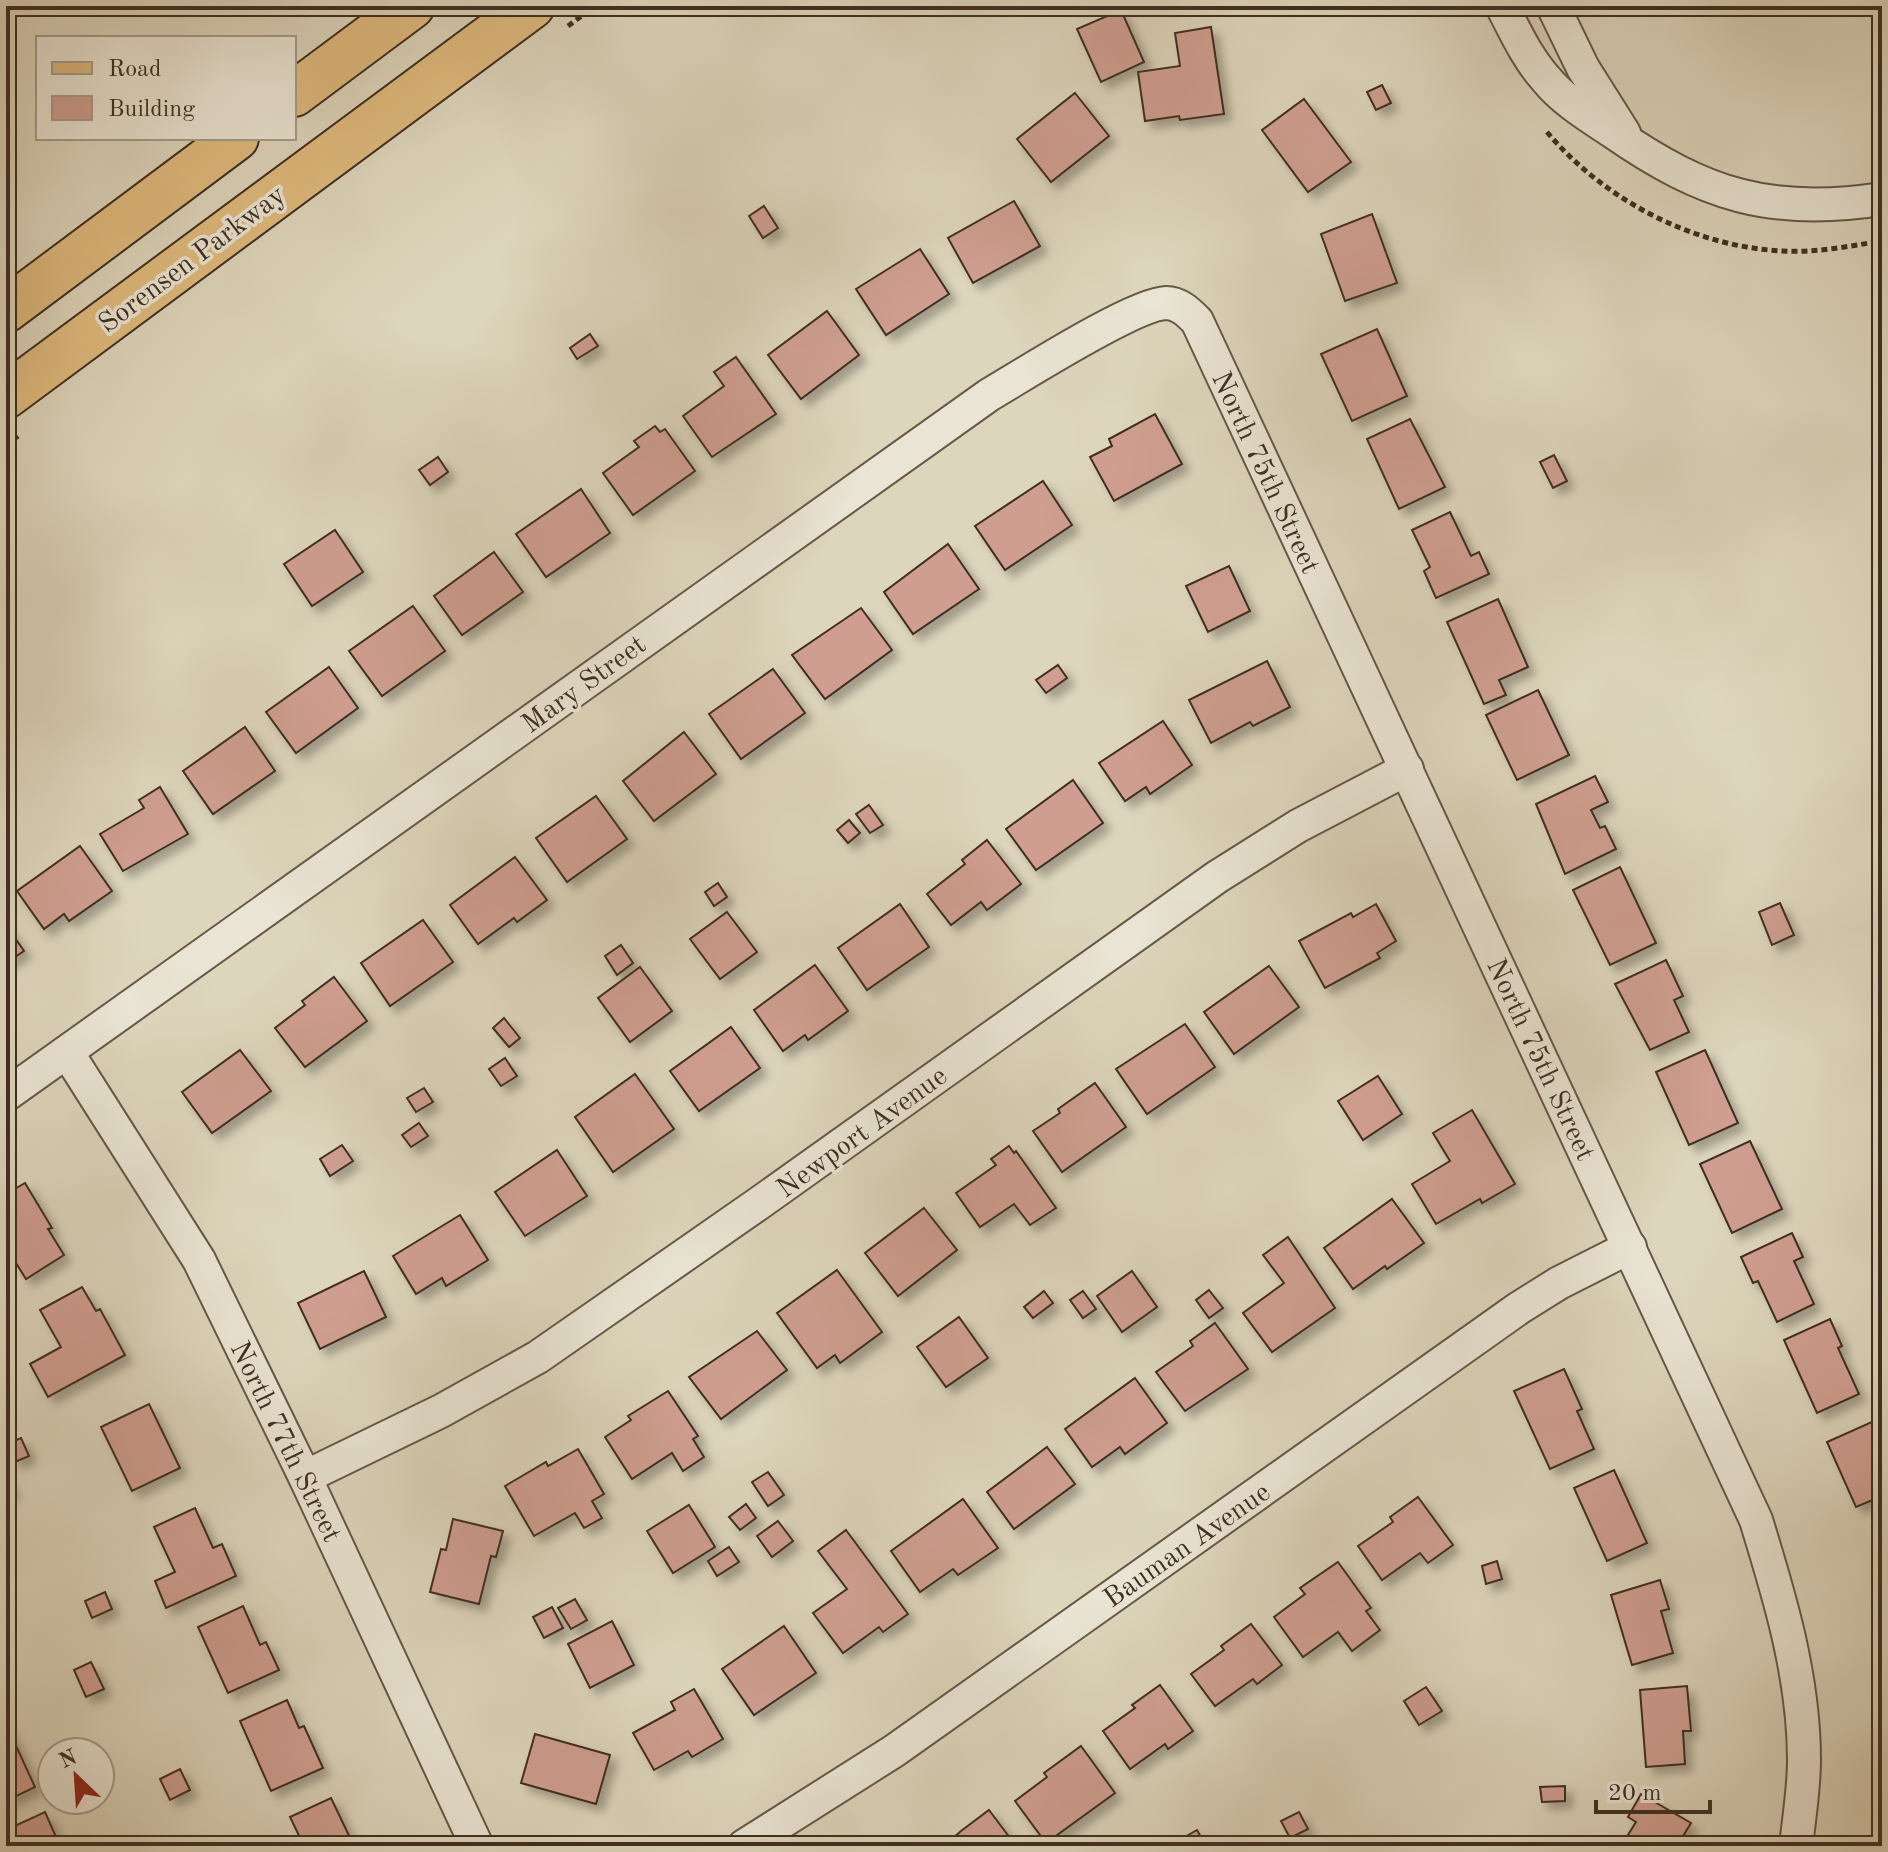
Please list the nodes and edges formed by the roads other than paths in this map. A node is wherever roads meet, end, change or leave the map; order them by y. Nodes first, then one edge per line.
1 (412, 6) edge
2 (532, 6) edge
3 (1502, 6) edge
4 (1553, 6) edge
5 (296, 93) edge
6 (233, 140) edge
7 (1632, 145) junction
8 (1882, 199) edge
9 (1176, 304) joint
10 (6, 310) edge
11 (6, 396) edge
12 (1407, 769) junction
13 (67, 1052) junction
14 (6, 1095) edge
15 (1630, 1247) junction
16 (305, 1477) junction
17 (477, 1846) edge
18 (744, 1846) edge
19 (1796, 1846) edge

1 - 5 main road
2 - 11 main road, Sorensen Parkway
3 - 7 street
4 - 7 street
6 - 10 main road
7 - 8 street
9 - 12 street, North 75th Street
9 - 13 street, Mary Street
12 - 15 street, North 75th Street
12 - 16 street, Newport Avenue
13 - 14 street, Mary Street
13 - 16 street, North 77th Street
15 - 18 street, Bauman Avenue
15 - 19 street, North 75th Street
16 - 17 street, North 77th Street

